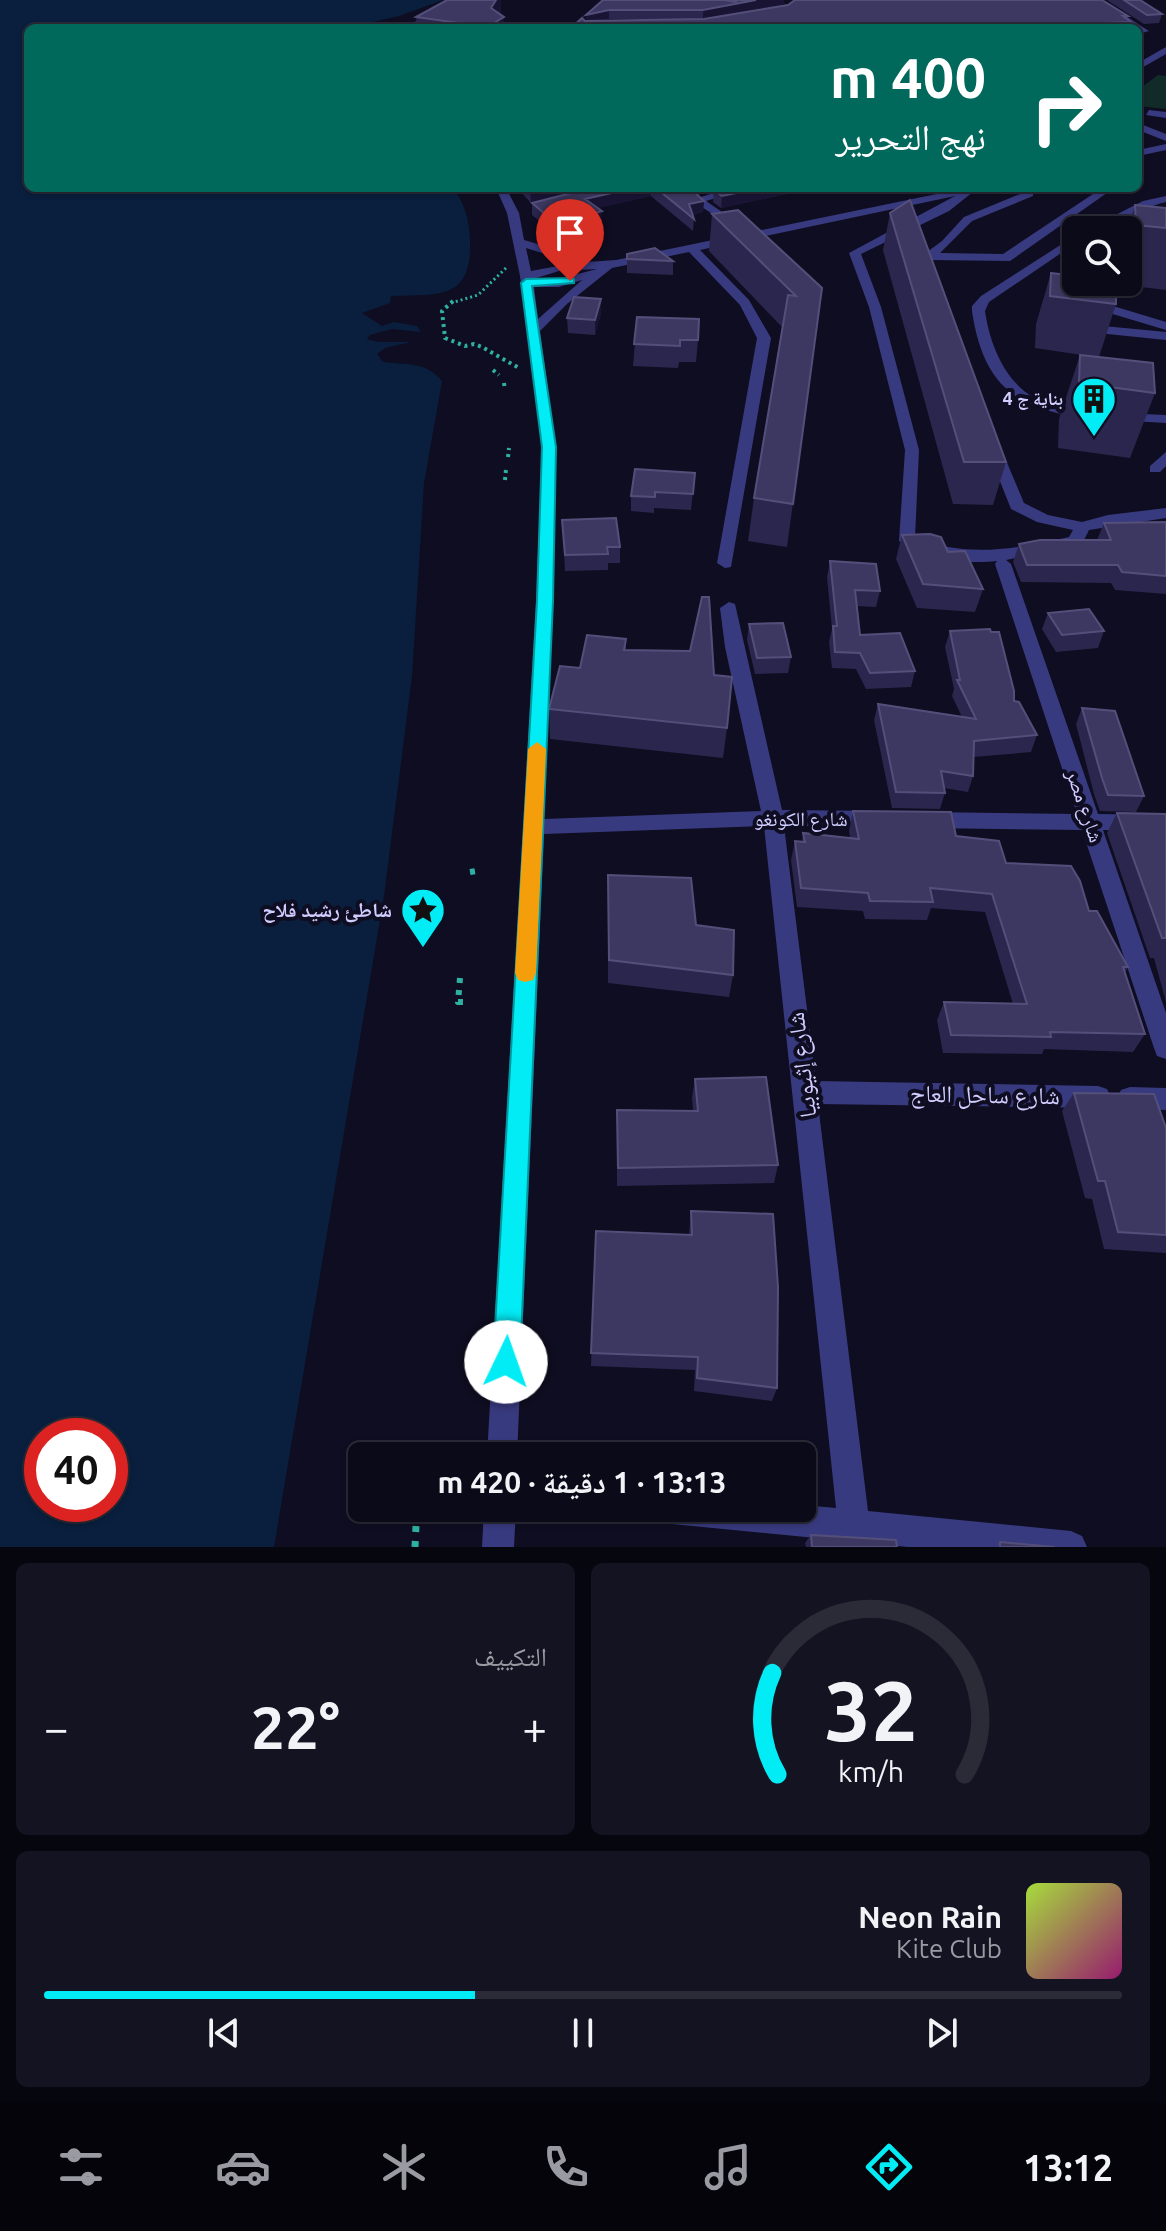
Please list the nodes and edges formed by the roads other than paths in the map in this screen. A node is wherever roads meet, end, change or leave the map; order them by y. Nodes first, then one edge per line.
1 (478, 0) edge
2 (1095, 0) edge
3 (414, 24) edge
4 (1134, 24) edge
5 (1142, 29) edge
6 (1145, 31) dead end
7 (1166, 50) edge
8 (1142, 65) edge
9 (1149, 113) dead end
10 (1166, 115) edge
11 (1142, 128) edge
12 (1166, 138) edge
13 (1166, 147) edge
14 (1142, 152) edge
15 (503, 192) edge
16 (728, 192) edge
17 (917, 192) edge
18 (962, 192) edge
19 (971, 192) edge
20 (1103, 192) edge
21 (1029, 194) dead end
22 (930, 199) junction
23 (1166, 199) edge
24 (528, 209) dead end
25 (513, 213) junction
26 (1121, 216) edge
27 (750, 236) junction
28 (519, 242) junction
29 (1062, 247) edge
30 (692, 248) junction
31 (927, 256) junction
32 (608, 265) junction
33 (520, 275) junction
34 (930, 291) edge
35 (1072, 303) edge
36 (1063, 322) edge
37 (1166, 326) edge
38 (533, 331) junction
39 (1166, 336) edge
40 (1166, 419) edge
41 (988, 435) edge
42 (1166, 513) edge
43 (1082, 527) junction
44 (725, 563) dead end
45 (1003, 564) dead end
46 (729, 608) dead end
47 (773, 818) junction
48 (1090, 822) junction
49 (1166, 823) edge
50 (532, 827) junction
51 (1166, 1048) edge
52 (805, 1092) junction
53 (1166, 1099) edge
54 (503, 1442) edge
55 (816, 1521) edge
56 (499, 1522) edge
57 (854, 1525) junction
58 (498, 1547) edge
59 (1071, 1547) edge

1 - 3 street
2 - 4 street
5 - 6 street
7 - 8 street
9 - 10 street
11 - 12 street
13 - 14 street
15 - 25 street
16 - 27 street
17 - 22 street
18 - 22 street
19 - 43 street
20 - 31 street
21 - 31 street
22 - 27 street
23 - 26 street
24 - 25 street
25 - 28 street
27 - 30 street
28 - 32 street
28 - 33 street
29 - 40 street
30 - 32 street
30 - 44 street
31 - 34 street
32 - 33 street
32 - 38 street
33 - 38 street
35 - 37 street
36 - 39 street
38 - 50 street
41 - 43 street
42 - 43 street
45 - 48 street, شارع مصر
46 - 47 street, شارع إثيوبيا
47 - 48 street, شارع الكونغو
47 - 50 street, شارع الكونغو
47 - 52 street, شارع إثيوبيا
48 - 49 street, شارع الكونغو
48 - 51 street, شارع مصر
50 - 54 street
52 - 53 street, شارع ساحل العاج
52 - 57 street, شارع إثيوبيا
55 - 57 street
56 - 58 street
57 - 59 street

